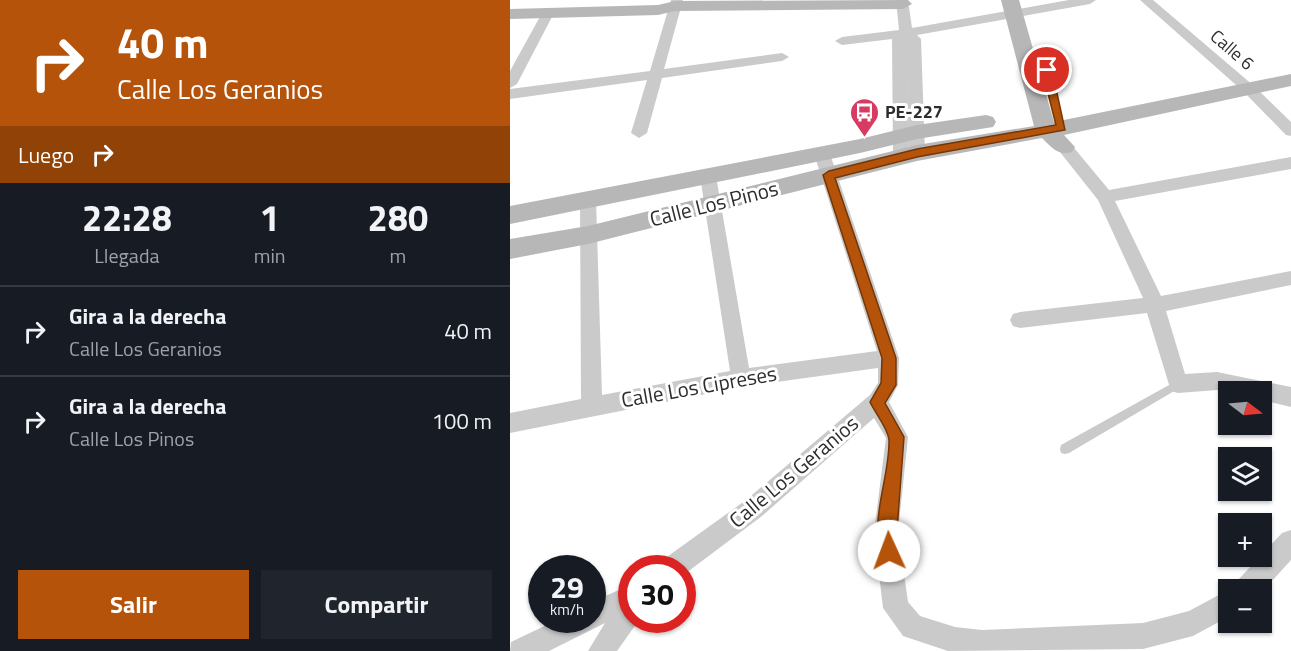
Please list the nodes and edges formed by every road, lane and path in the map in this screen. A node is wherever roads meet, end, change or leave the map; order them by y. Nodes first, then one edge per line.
1 (1090, 0) edge
2 (1146, 0) edge
3 (902, 2) edge
4 (676, 3) edge
5 (510, 6) edge
6 (1021, 6) edge
7 (548, 13) junction
8 (510, 14) edge
9 (906, 33) junction
10 (842, 41) dead end
11 (782, 57) dead end
12 (1291, 63) edge
13 (656, 73) junction
14 (1233, 75) junction
15 (1291, 80) edge
16 (510, 84) edge
17 (1249, 89) junction
18 (510, 94) edge
19 (1054, 126) junction
20 (1291, 132) edge
21 (639, 133) dead end
22 (909, 145) junction
23 (1291, 163) edge
24 (826, 164) junction
25 (708, 176) junction
26 (1105, 197) junction
27 (588, 200) junction
28 (711, 205) junction
29 (510, 215) edge
30 (588, 235) junction
31 (510, 249) edge
32 (1291, 278) edge
33 (1154, 303) junction
34 (1020, 320) dead end
35 (889, 358) junction
36 (741, 378) junction
37 (1178, 384) junction
38 (1291, 397) edge
39 (877, 402) junction
40 (592, 407) junction
41 (510, 423) edge
42 (1065, 448) dead end
43 (1291, 542) edge
44 (691, 555) edge
45 (1256, 579) edge
46 (1218, 609) edge
47 (618, 627) edge
48 (557, 633) edge
49 (520, 651) edge
50 (601, 651) edge

1 - 6 street
2 - 14 street, Calle 6
3 - 4 street
3 - 9 street
4 - 5 street
4 - 7 street
4 - 13 street
6 - 9 street
6 - 19 street
7 - 8 street
7 - 16 street
9 - 10 street
9 - 22 street
11 - 13 street
12 - 14 street
13 - 18 street
13 - 21 street
14 - 17 street, Calle 6
14 - 19 street
15 - 17 street
17 - 19 street
17 - 20 street, Calle 6
19 - 22 street, Calle Los Pinos
19 - 26 street
22 - 24 street, Calle Los Pinos
23 - 26 street
24 - 25 street, Calle Los Pinos
24 - 28 street, Calle Los Pinos
24 - 35 street, Calle Los Geranios
25 - 27 street, Calle Los Pinos
25 - 28 street
26 - 33 street
27 - 29 street, Calle Los Pinos
27 - 30 street
28 - 30 street, Calle Los Pinos
28 - 36 street
30 - 31 street, Calle Los Pinos
30 - 40 street
32 - 33 street
33 - 34 street
33 - 37 street
35 - 36 street, Calle Los Cipreses
35 - 39 street, Calle Los Geranios
36 - 40 street, Calle Los Cipreses
37 - 38 street
37 - 42 lane
39 - 44 street, Calle Los Geranios
39 - 46 street
40 - 41 street, Calle Los Cipreses
43 - 45 street
47 - 50 street
48 - 49 street

